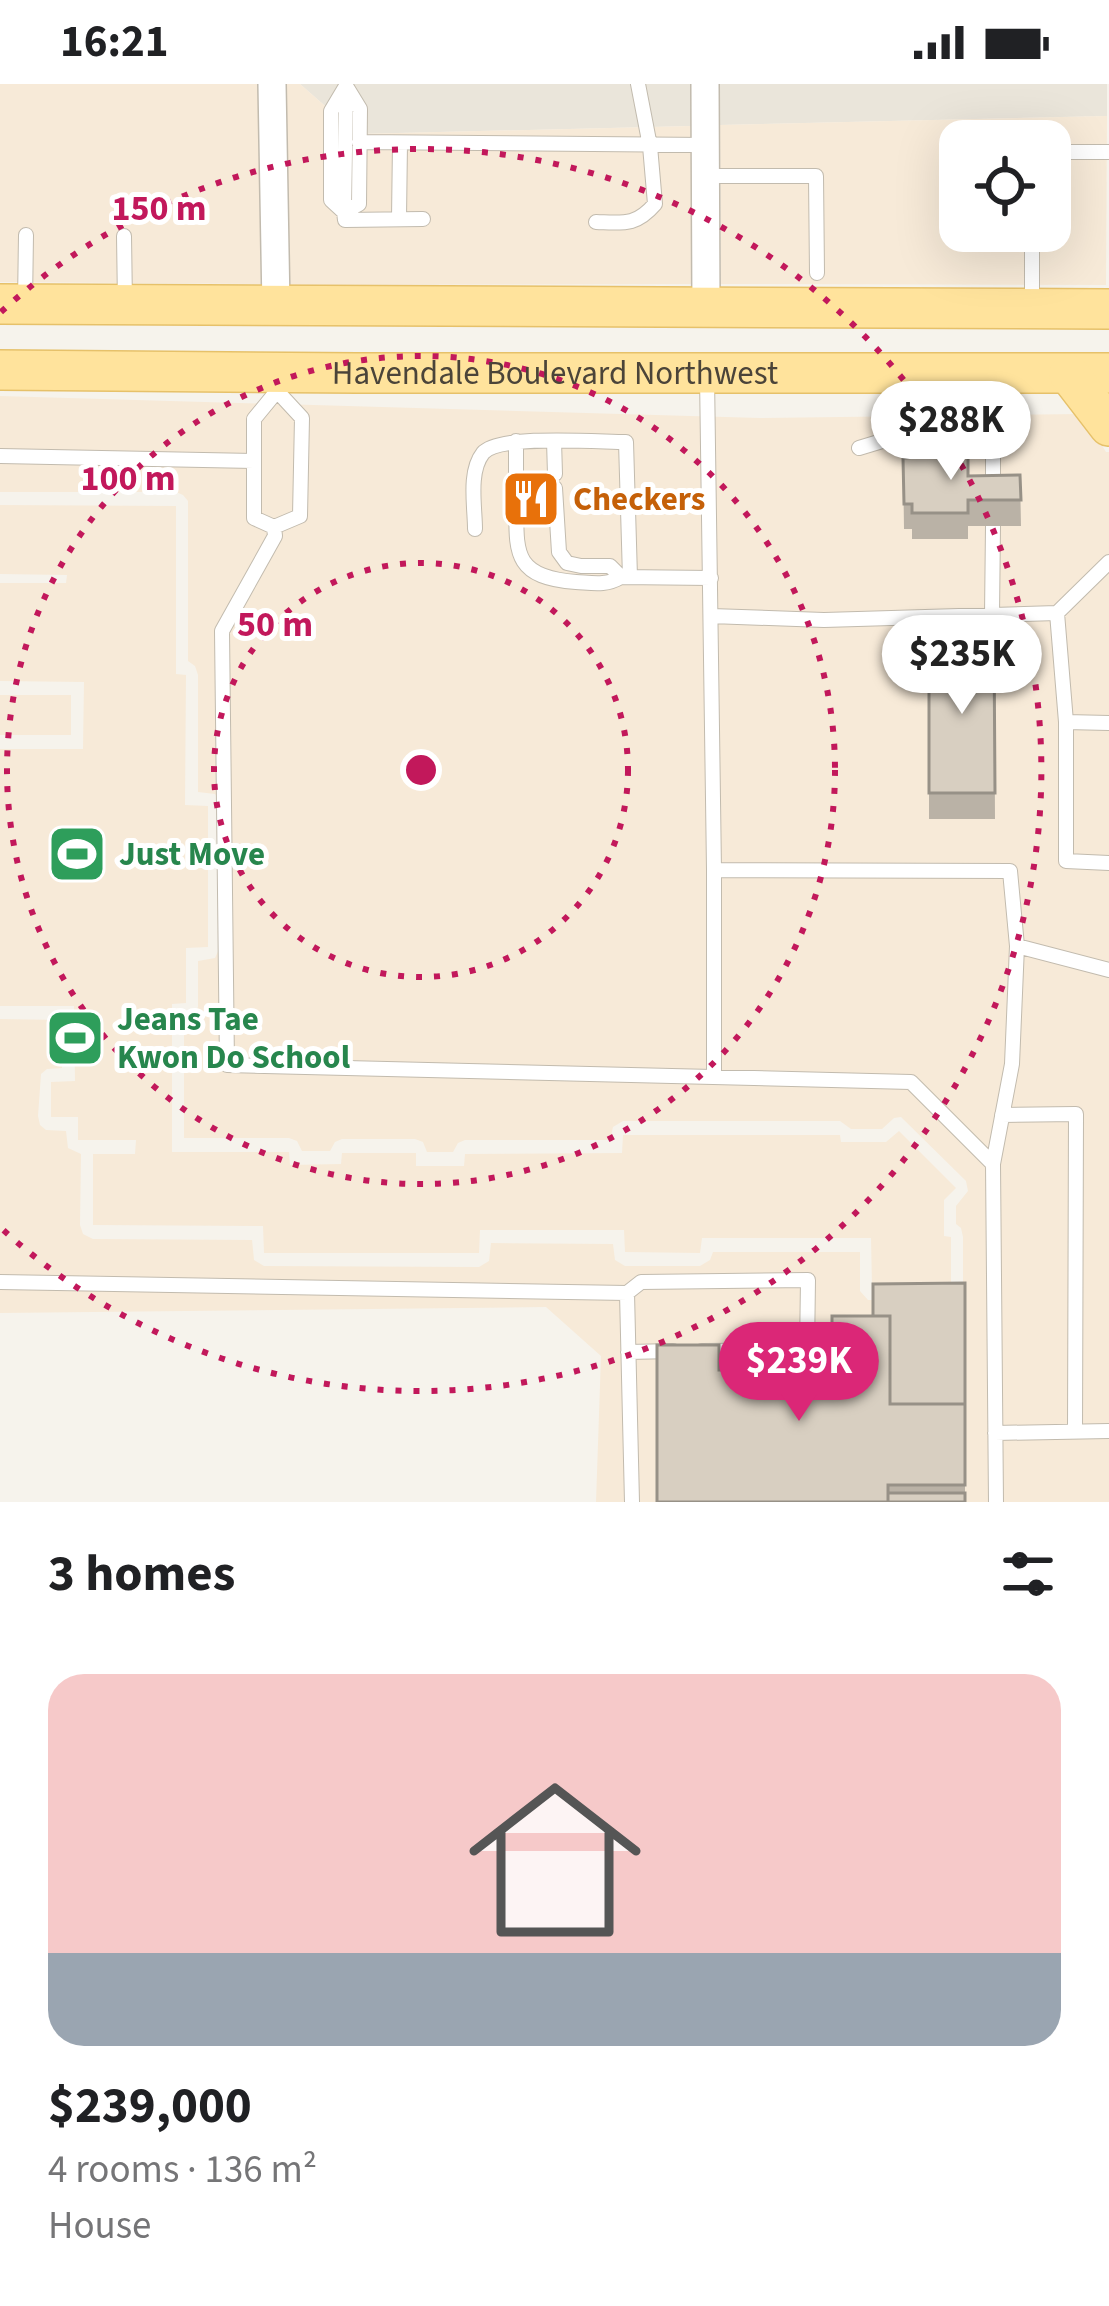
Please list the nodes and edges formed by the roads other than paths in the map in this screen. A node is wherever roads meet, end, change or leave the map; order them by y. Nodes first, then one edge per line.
1 (272, 84) edge
2 (638, 84) edge
3 (705, 84) edge
4 (346, 85) edge
5 (359, 142) junction
6 (400, 143) junction
7 (706, 145) junction
8 (650, 146) junction
9 (1071, 152) edge
10 (1109, 152) edge
11 (706, 176) junction
12 (344, 212) junction
13 (399, 218) junction
14 (422, 219) dead end
15 (596, 222) dead end
16 (26, 235) dead end
17 (124, 236) dead end
18 (1032, 252) edge
19 (817, 274) dead end
20 (13, 305) edge
21 (125, 306) junction
22 (276, 307) junction
23 (706, 307) junction
24 (1032, 308) junction
25 (1109, 309) edge
26 (0, 370) edge
27 (707, 373) junction
28 (1109, 373) edge
29 (1069, 374) junction
30 (278, 382) junction
31 (1109, 426) edge
32 (516, 441) junction
33 (554, 441) junction
34 (859, 448) dead end
35 (0, 456) edge
36 (254, 460) junction
37 (993, 501) edge
38 (993, 526) dead end
39 (274, 527) junction
40 (476, 530) dead end
41 (1109, 561) edge
42 (625, 577) junction
43 (711, 578) junction
44 (1057, 613) junction
45 (992, 615) junction
46 (711, 616) junction
47 (1066, 722) junction
48 (1109, 723) edge
49 (1109, 863) edge
50 (714, 870) junction
51 (1017, 946) junction
52 (1109, 970) edge
53 (714, 1076) junction
54 (1002, 1114) junction
55 (993, 1164) junction
56 (0, 1282) edge
57 (627, 1293) junction
58 (628, 1352) junction
59 (1109, 1431) edge
60 (1075, 1432) junction
61 (995, 1433) junction
62 (632, 1502) edge
63 (996, 1502) edge

1 - 22 street
2 - 8 lane
3 - 7 street
4 - 5 lane
4 - 12 lane
5 - 6 lane
5 - 12 lane
6 - 8 lane
6 - 13 lane
7 - 8 lane
7 - 11 street
8 - 15 lane
9 - 10 lane
11 - 19 lane
11 - 23 street
12 - 13 lane
13 - 14 lane
16 - 20 lane
17 - 21 lane
18 - 24 lane
20 - 21 main road, Havendale Boulevard Northwest
21 - 22 main road, Havendale Boulevard Northwest
22 - 23 main road, Havendale Boulevard Northwest
22 - 30 main road
23 - 24 main road, Havendale Boulevard Northwest
23 - 27 main road
24 - 25 main road, Havendale Boulevard Northwest
26 - 30 main road, Havendale Boulevard Northwest
27 - 29 main road, Havendale Boulevard Northwest
27 - 30 main road, Havendale Boulevard Northwest
27 - 43 lane
28 - 29 main road, Havendale Boulevard Northwest
29 - 31 main road
30 - 36 lane
30 - 39 lane
32 - 33 lane
32 - 40 lane
32 - 42 lane
33 - 42 lane
33 - 42 lane
34 - 37 lane
35 - 36 lane
36 - 39 lane
38 - 45 lane
39 - 53 lane
41 - 44 lane
42 - 43 lane
43 - 46 lane
44 - 45 lane
44 - 47 lane
45 - 46 lane
46 - 50 lane
47 - 48 lane
47 - 49 lane
50 - 51 lane
50 - 53 lane
51 - 52 lane
51 - 54 lane
53 - 55 lane
54 - 55 lane
54 - 60 lane
55 - 61 lane
56 - 57 lane
57 - 58 lane
57 - 58 lane
58 - 62 lane
59 - 60 lane
60 - 61 lane
61 - 63 lane

